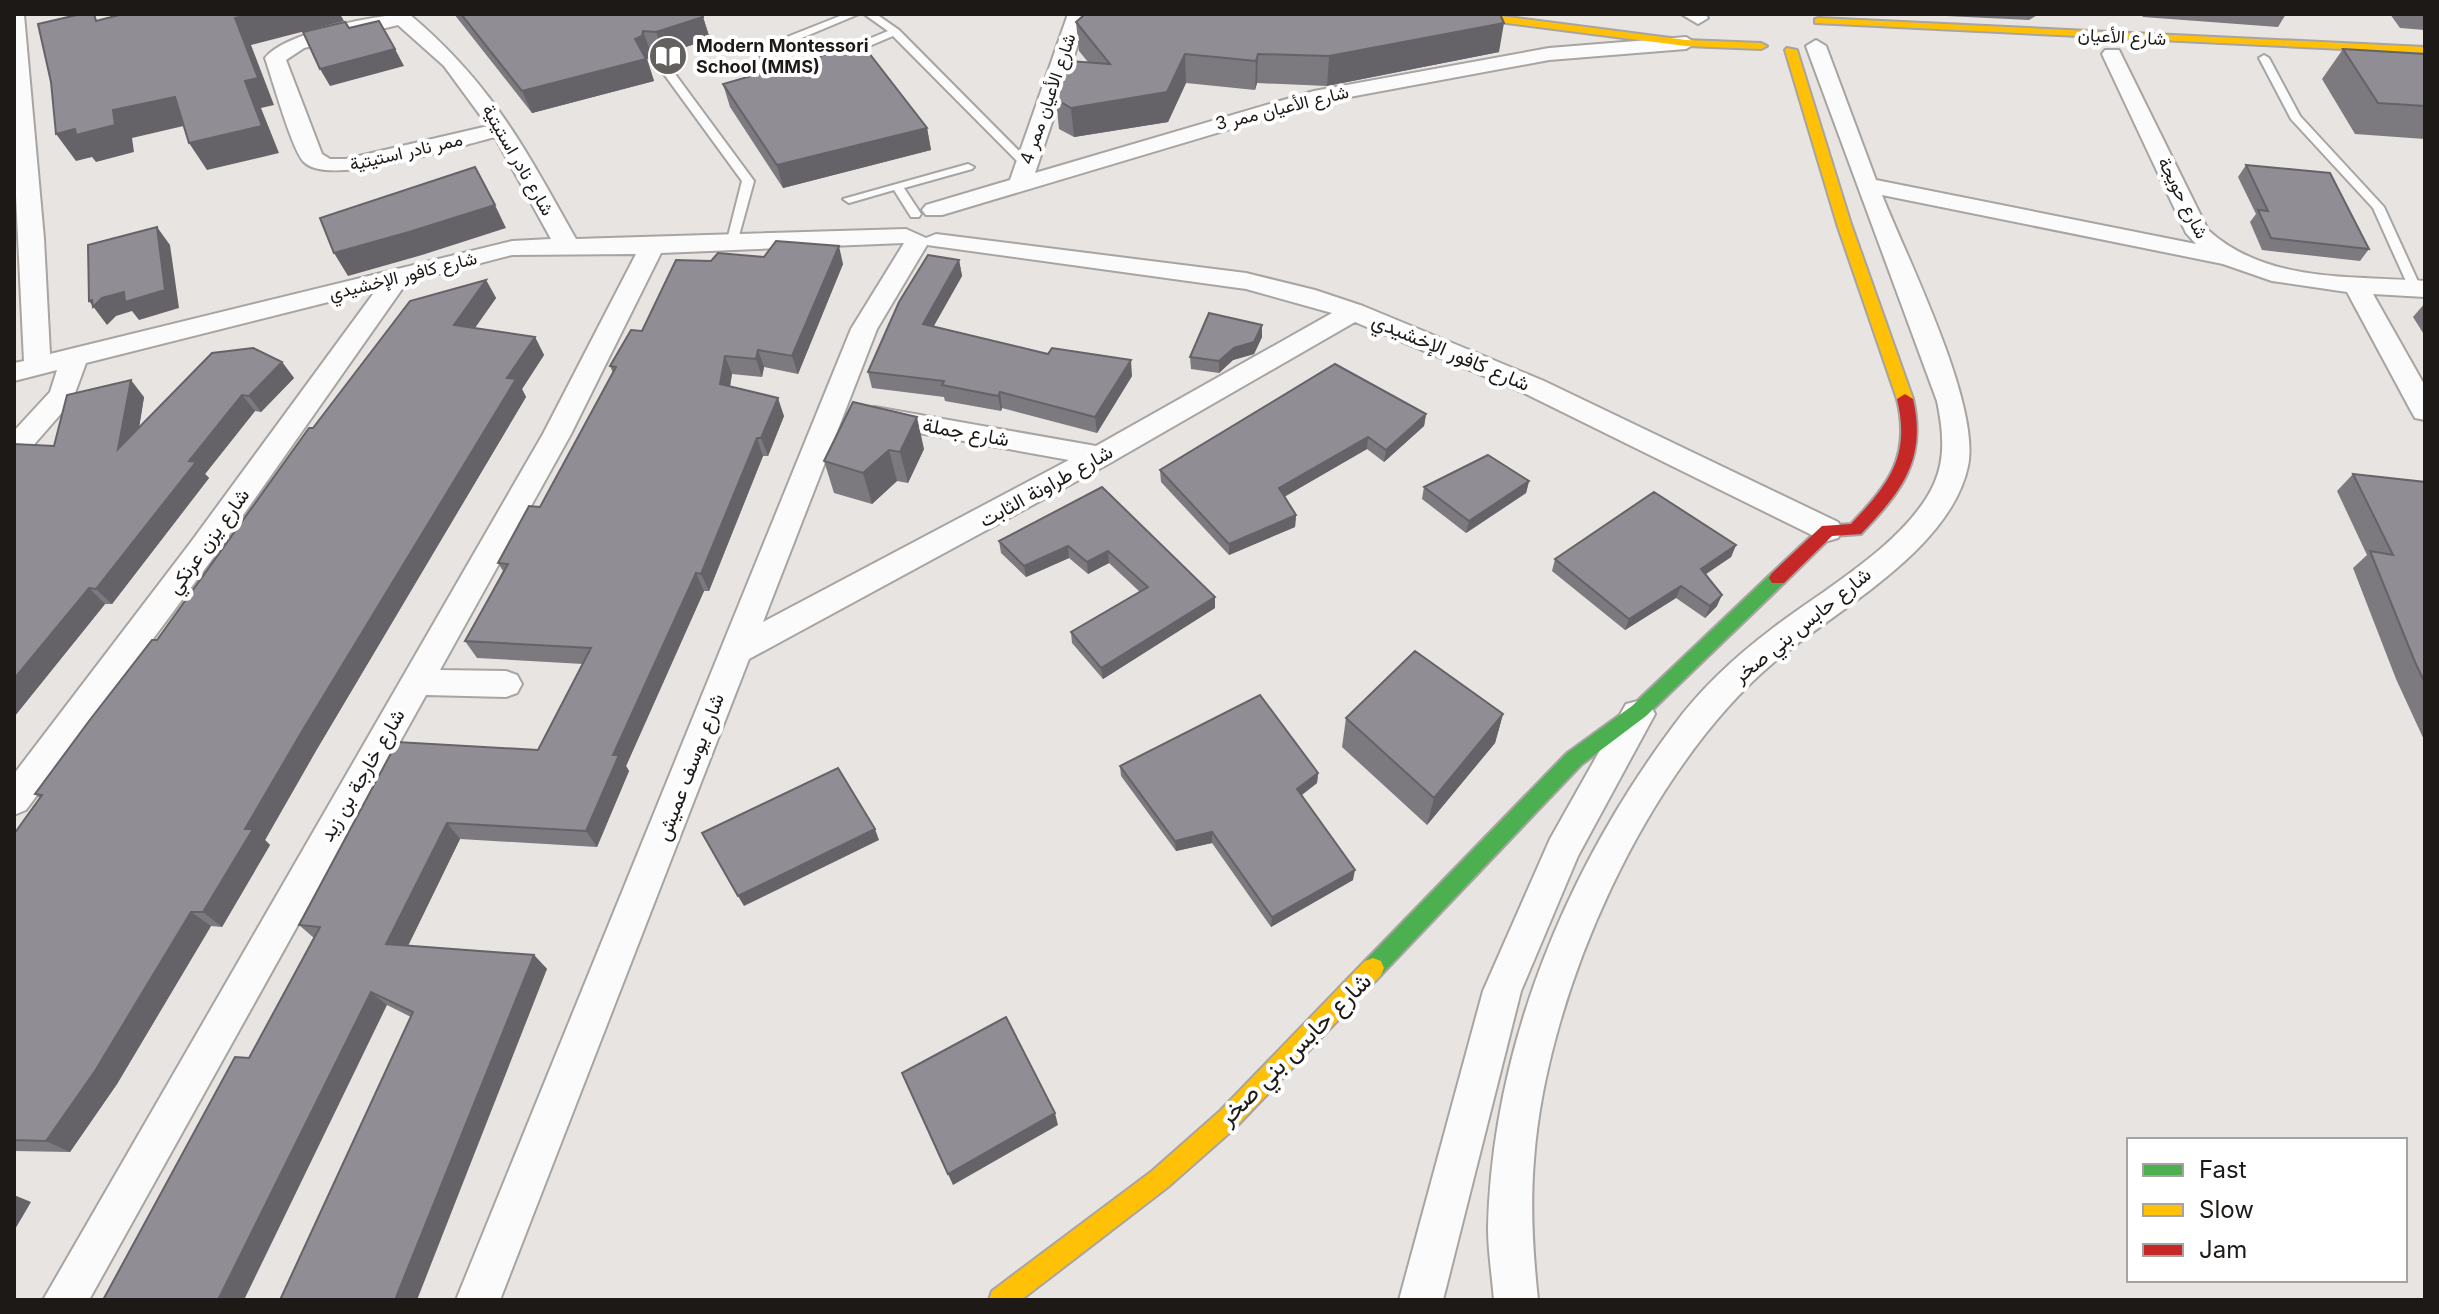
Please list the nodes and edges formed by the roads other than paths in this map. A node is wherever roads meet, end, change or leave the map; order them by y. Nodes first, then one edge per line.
1 (854, 14) edge
2 (869, 14) edge
3 (1078, 14) edge
4 (1459, 14) edge
5 (2077, 14) edge
6 (14, 15) edge
7 (399, 16) edge
8 (1700, 17) edge
9 (1529, 20) edge
10 (1735, 27) dead end
11 (895, 32) junction
12 (2084, 35) junction
13 (1816, 36) edge
14 (1686, 43) junction
15 (1761, 46) junction
16 (1945, 46) dead end
17 (2425, 50) edge
18 (1549, 54) junction
19 (2112, 54) junction
20 (834, 56) edge
21 (657, 57) edge
22 (2264, 58) junction
23 (2425, 65) edge
24 (805, 68) edge
25 (503, 129) junction
26 (968, 167) dead end
27 (1023, 173) junction
28 (1866, 185) junction
29 (897, 186) junction
30 (849, 199) dead end
31 (928, 225) junction
32 (733, 240) junction
33 (23, 241) edge
34 (566, 244) junction
35 (652, 247) junction
36 (2225, 258) junction
37 (398, 277) junction
38 (2355, 283) junction
39 (2420, 288) edge
40 (1354, 312) junction
41 (74, 359) junction
42 (26, 370) edge
43 (832, 408) junction
44 (2425, 411) edge
45 (14, 449) edge
46 (1100, 456) junction
47 (1828, 530) junction
48 (734, 652) junction
49 (415, 682) junction
50 (506, 684) dead end
51 (1639, 711) junction
52 (14, 800) edge
53 (65, 1300) edge
54 (478, 1300) edge
55 (1001, 1300) edge
56 (1421, 1300) edge
57 (1516, 1300) edge

1 - 24 lane
2 - 11 lane
3 - 27 street, شارع الأعيان ممر 4
4 - 9 street
5 - 12 street
6 - 33 street
7 - 25 street, شارع نادر استيتية
7 - 25 street, ممر نادر استيتية
8 - 9 street
9 - 14 street, شارع الأعيان
9 - 18 street
10 - 15 street
11 - 20 lane
11 - 27 lane
12 - 13 street, شارع الأعيان
12 - 17 street, شارع الأعيان
13 - 15 street, شارع الأعيان
13 - 28 street, شارع حابس بني صخر
13 - 47 street, شارع حابس بني صخر
14 - 15 street, شارع الأعيان
14 - 18 street, شارع الأعيان ممر 3
16 - 19 street, شارع الأعيان
18 - 27 street, شارع الأعيان ممر 3
19 - 22 street, شارع الأعيان
19 - 36 street, شارع حويجة
21 - 32 lane
22 - 23 street, شارع الأعيان
22 - 39 lane
25 - 34 street, شارع نادر استيتية
26 - 29 lane
27 - 31 street, شارع الأعيان ممر 3
28 - 36 street
28 - 57 street, شارع حابس بني صخر
29 - 30 lane
29 - 31 lane
31 - 32 street, شارع كافور الإخشيدي
31 - 40 street, شارع كافور الإخشيدي
31 - 43 street, شارع يوسف عميش
32 - 35 street, شارع كافور الإخشيدي
33 - 42 street
34 - 35 street, شارع كافور الإخشيدي
34 - 37 street, شارع كافور الإخشيدي
35 - 49 street, شارع خارجة بن زيد
36 - 38 street, شارع حويجة
37 - 41 street, شارع كافور الإخشيدي
37 - 52 street, شارع يزن عرنكي
38 - 39 street, شارع حويجة
38 - 44 street
40 - 46 street, شارع طراونة الثابت
40 - 47 street, شارع كافور الإخشيدي
41 - 42 street, شارع كافور الإخشيدي
41 - 45 street
43 - 46 street, شارع جملة
43 - 48 street, شارع يوسف عميش
46 - 48 street, شارع طراونة الثابت
47 - 51 street, شارع حابس بني صخر
48 - 54 street, شارع يوسف عميش
49 - 50 street
49 - 53 street, شارع خارجة بن زيد
51 - 55 street, شارع حابس بني صخر
51 - 56 street, شارع حابس بني صخر

